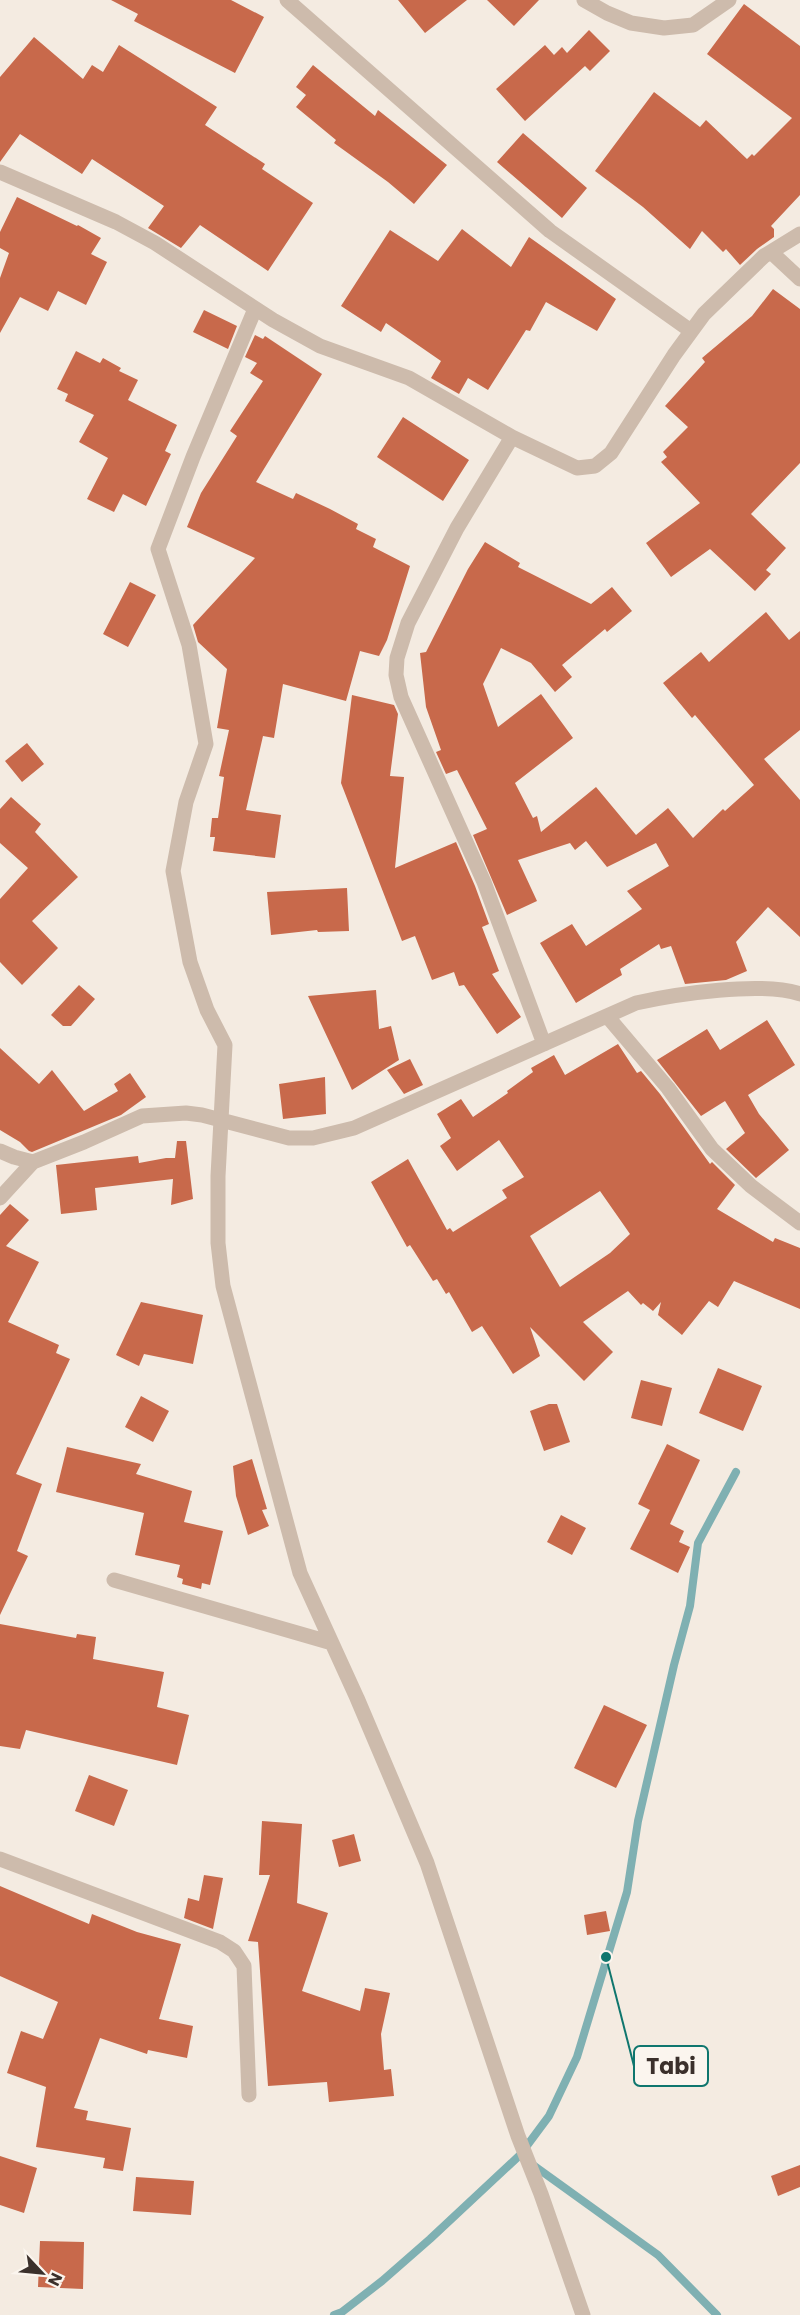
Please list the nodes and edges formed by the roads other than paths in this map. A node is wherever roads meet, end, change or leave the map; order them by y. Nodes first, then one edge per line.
1 (287, 0) edge
2 (584, 0) edge
3 (729, 0) edge
4 (0, 172) edge
5 (800, 234) edge
6 (771, 252) junction
7 (800, 279) edge
8 (255, 309) junction
9 (691, 331) junction
10 (512, 437) junction
11 (797, 991) edge
12 (607, 1016) junction
13 (544, 1044) junction
14 (221, 1121) junction
15 (0, 1151) edge
16 (33, 1162) junction
17 (0, 1198) edge
18 (800, 1223) edge
19 (114, 1580) dead end
20 (332, 1642) junction
21 (0, 1859) edge
22 (249, 2095) dead end
23 (583, 2315) edge

1 - 9 street
2 - 3 street
4 - 8 street
5 - 6 street
6 - 7 street
6 - 9 street
8 - 10 street
8 - 14 street
9 - 10 street
10 - 13 street
11 - 12 street
12 - 13 street
12 - 18 street
13 - 14 street
14 - 16 street
14 - 20 street
15 - 16 street
16 - 17 street
19 - 20 street
20 - 23 street
21 - 22 street

